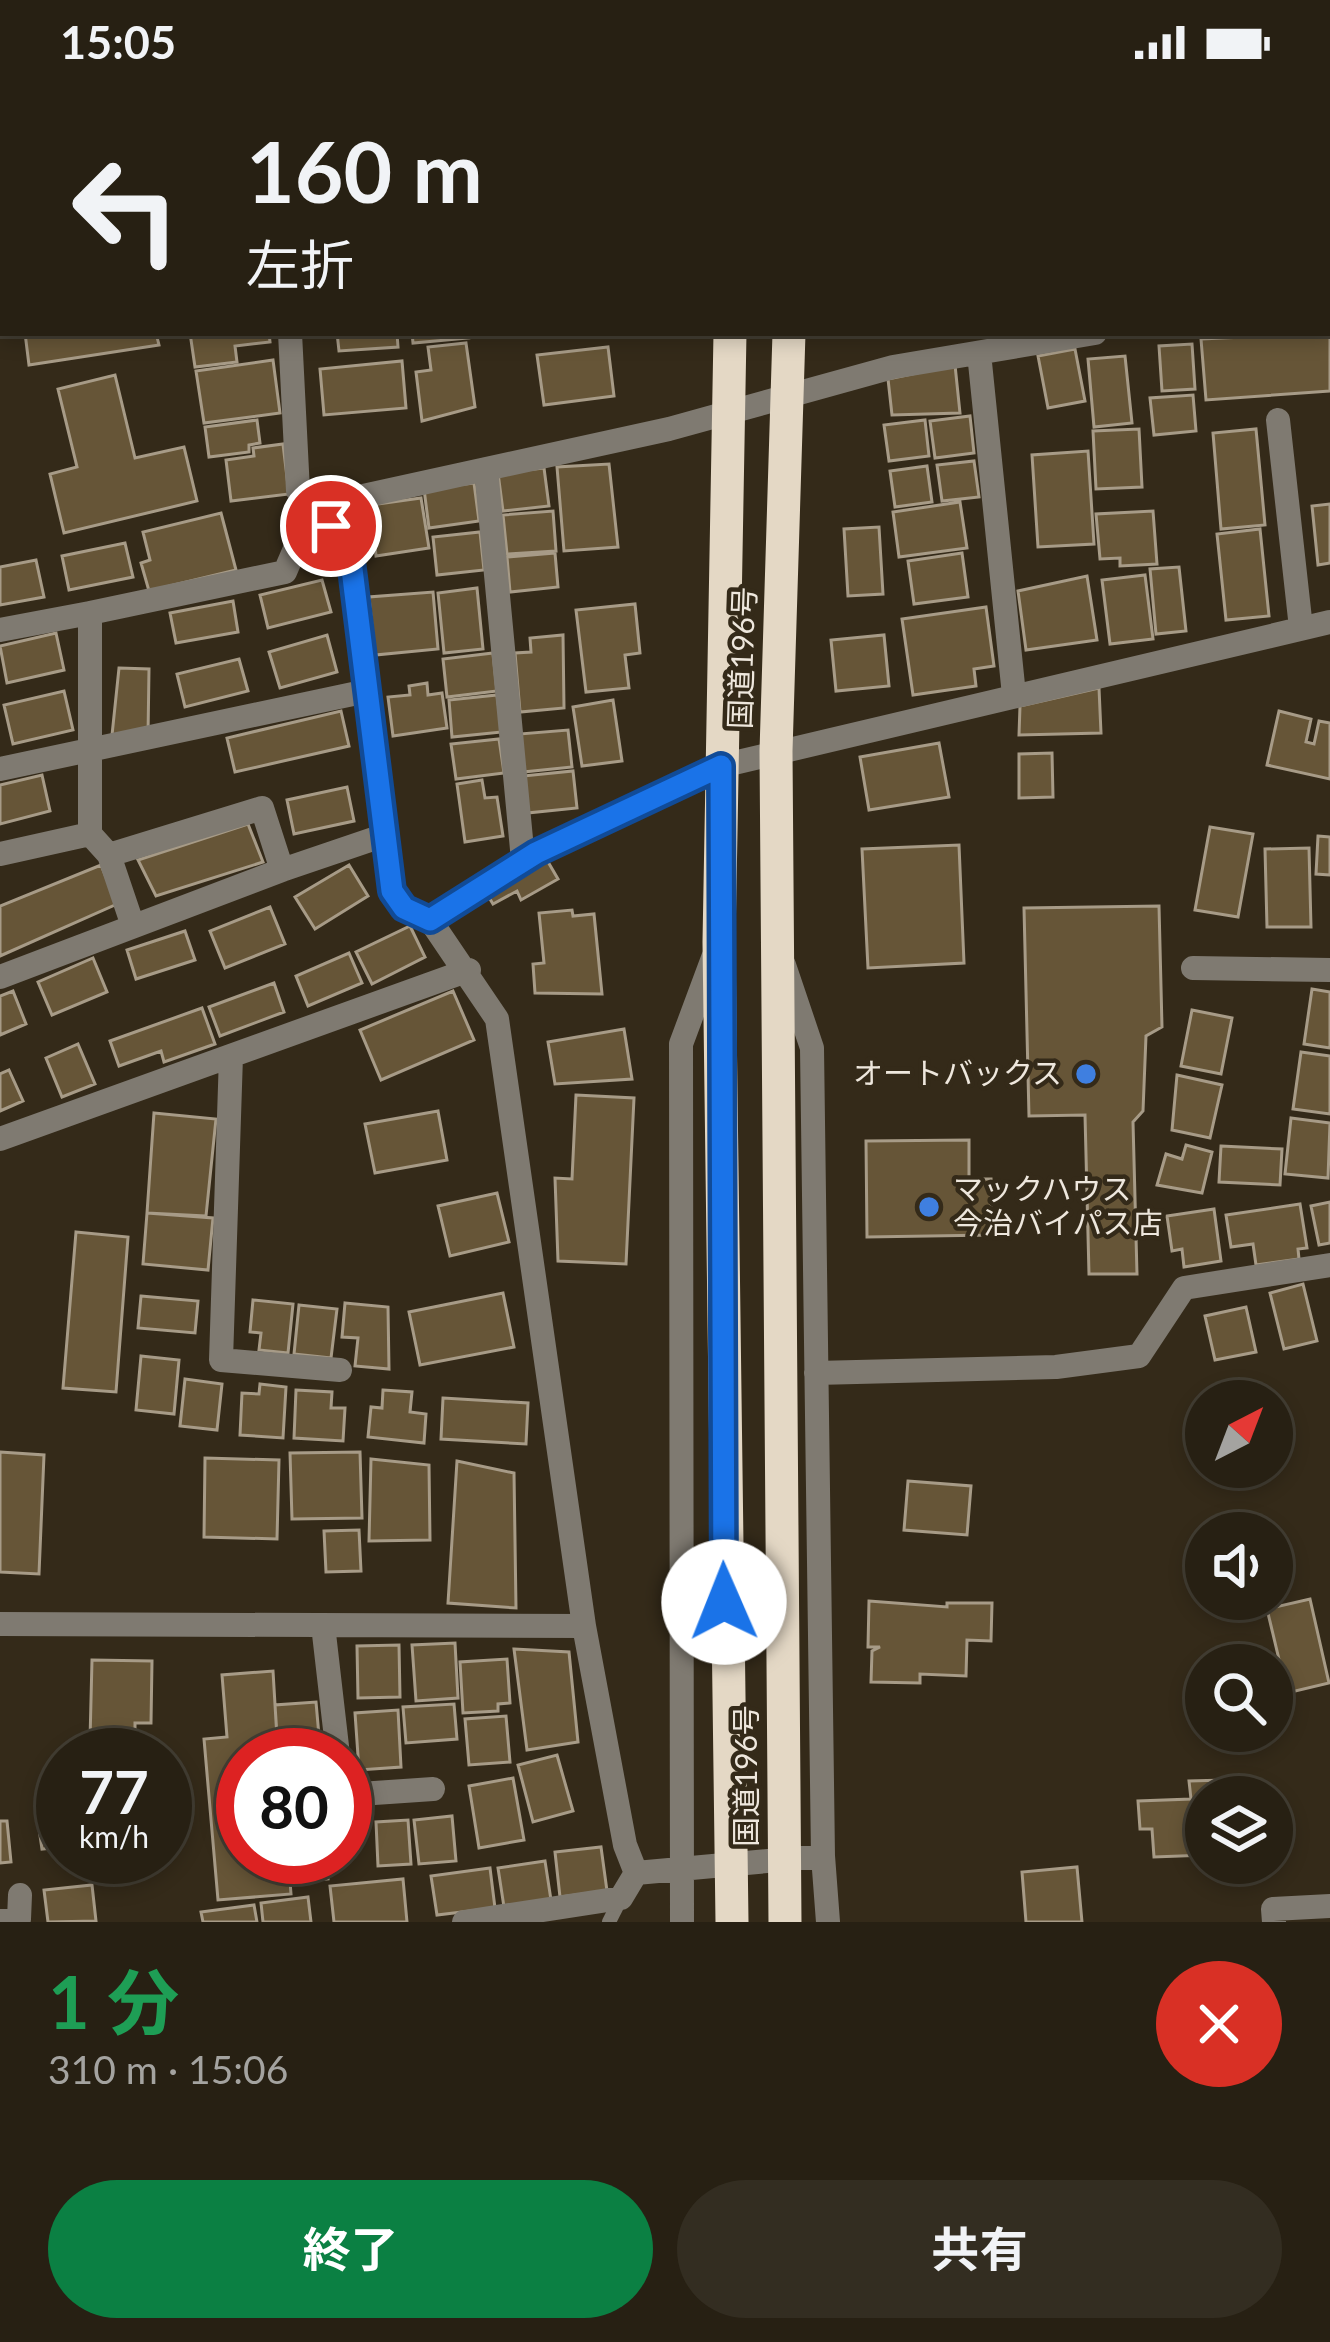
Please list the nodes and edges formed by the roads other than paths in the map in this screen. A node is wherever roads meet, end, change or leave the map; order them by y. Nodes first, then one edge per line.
1 (290, 336) edge
2 (730, 336) edge
3 (789, 336) edge
4 (1077, 336) edge
5 (980, 352) junction
6 (788, 396) junction
7 (730, 411) junction
8 (1278, 420) dead end
9 (486, 469) junction
10 (313, 506) junction
11 (90, 613) junction
12 (1330, 622) edge
13 (1301, 628) junction
14 (0, 630) edge
15 (367, 691) junction
16 (1014, 695) junction
17 (90, 748) junction
18 (776, 751) junction
19 (721, 766) junction
20 (0, 769) edge
21 (90, 834) junction
22 (385, 835) junction
23 (0, 854) edge
24 (109, 855) junction
25 (524, 860) junction
26 (282, 869) junction
27 (430, 920) junction
28 (133, 926) junction
29 (776, 940) junction
30 (718, 942) junction
31 (1193, 968) dead end
32 (469, 970) junction
33 (1330, 970) edge
34 (0, 976) edge
35 (232, 1056) junction
36 (0, 1139) edge
37 (1330, 1265) edge
38 (340, 1370) dead end
39 (816, 1372) junction
40 (0, 1624) edge
41 (323, 1625) junction
42 (584, 1626) junction
43 (335, 1728) edge
44 (433, 1789) dead end
45 (372, 1793) edge
46 (823, 1856) junction
47 (683, 1866) junction
48 (636, 1873) junction
49 (20, 1894) dead end
50 (622, 1898) junction
51 (1330, 1906) edge
52 (0, 1921) edge
53 (464, 1922) edge
54 (609, 1922) edge
55 (682, 1922) edge
56 (732, 1922) edge
57 (785, 1922) edge
58 (828, 1922) edge
59 (1274, 1922) edge

1 - 10 street
2 - 7 highway, 国道196号
3 - 6 highway, 国道196号
4 - 5 street
5 - 6 street
5 - 16 street
6 - 7 street
6 - 18 highway, 国道196号
7 - 9 street
7 - 19 highway, 国道196号
8 - 13 street
9 - 10 street
9 - 25 street
10 - 11 street
10 - 15 street
11 - 14 street
11 - 17 street
12 - 13 street
13 - 16 street
15 - 17 street
15 - 22 street
16 - 18 street
17 - 20 street
17 - 21 street
18 - 19 street
18 - 29 highway, 国道196号
19 - 25 street
19 - 30 highway, 国道196号
21 - 23 street
21 - 24 street
22 - 26 street
22 - 27 street
24 - 26 street
24 - 28 street
25 - 27 street
26 - 28 street
27 - 32 street
28 - 34 street
29 - 39 street
29 - 57 highway, 国道196号
30 - 47 street
30 - 56 highway, 国道196号
31 - 33 street
32 - 35 street
32 - 42 street
35 - 36 street
35 - 38 street
37 - 39 street
39 - 46 street
40 - 41 street
41 - 42 street
41 - 43 street
42 - 48 street
44 - 45 street
46 - 47 street
46 - 58 street
47 - 48 street
47 - 55 street
48 - 50 street
49 - 52 street
50 - 53 street
50 - 54 lane
51 - 59 street

